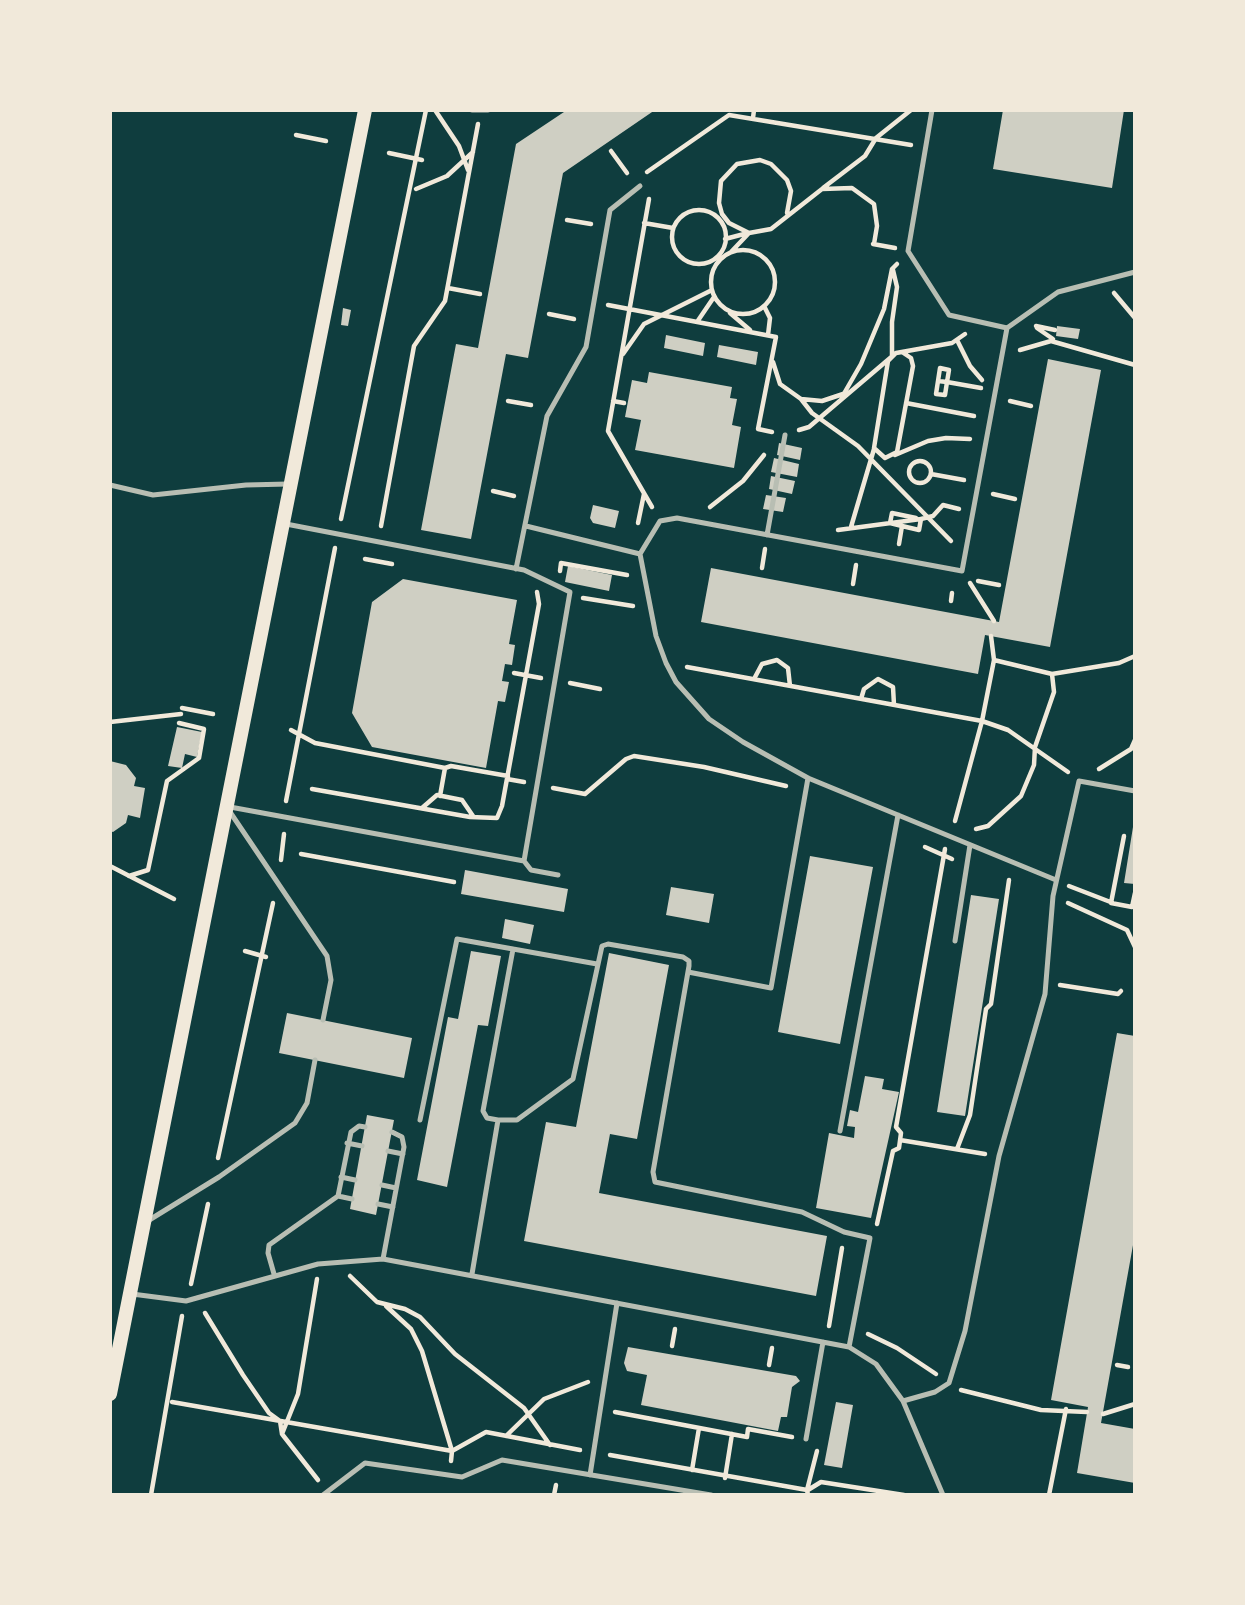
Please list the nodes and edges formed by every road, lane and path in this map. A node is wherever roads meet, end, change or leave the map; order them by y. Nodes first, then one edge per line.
1 (365, 110) edge
2 (435, 110) edge
3 (472, 110) edge
4 (488, 110) edge
5 (754, 110) edge
6 (911, 110) edge
7 (932, 110) edge
8 (480, 111) edge
9 (753, 118) junction
10 (296, 135) dead end
11 (876, 138) junction
12 (326, 141) dead end
13 (926, 147) junction
14 (611, 150) dead end
15 (473, 152) junction
16 (389, 153) dead end
17 (422, 160) dead end
18 (465, 160) junction
19 (654, 167) junction
20 (627, 173) dead end
21 (469, 175) junction
22 (652, 178) dead end
23 (640, 186) joint
24 (416, 189) dead end
25 (650, 189) dead end
26 (822, 189) junction
27 (787, 213) junction
28 (567, 220) dead end
29 (645, 222) junction
30 (592, 224) dead end
31 (673, 228) junction
32 (749, 233) junction
33 (725, 239) junction
34 (874, 244) dead end
35 (908, 251) junction
36 (732, 252) junction
37 (892, 269) junction
38 (1135, 272) edge
39 (1098, 283) junction
40 (448, 288) junction
41 (712, 290) junction
42 (480, 294) dead end
43 (714, 297) junction
44 (594, 303) junction
45 (764, 306) junction
46 (629, 309) junction
47 (730, 312) junction
48 (549, 314) dead end
49 (659, 315) junction
50 (1135, 318) edge
51 (574, 319) dead end
52 (697, 322) junction
53 (982, 322) junction
54 (1034, 326) dead end
55 (1007, 328) junction
56 (752, 332) junction
57 (768, 335) junction
58 (957, 340) junction
59 (1060, 344) junction
60 (1019, 351) dead end
61 (894, 354) junction
62 (621, 357) junction
63 (772, 358) junction
64 (1135, 365) edge
65 (938, 381) junction
66 (947, 382) junction
67 (996, 390) junction
68 (845, 393) junction
69 (801, 399) junction
70 (508, 401) dead end
71 (613, 401) junction
72 (840, 401) junction
73 (1010, 401) dead end
74 (624, 402) dead end
75 (906, 403) junction
76 (531, 405) dead end
77 (1031, 406) dead end
78 (819, 418) junction
79 (990, 419) junction
80 (785, 435) junction
81 (986, 441) junction
82 (874, 448) junction
83 (890, 457) junction
84 (872, 460) junction
85 (931, 474) junction
86 (979, 483) junction
87 (291, 484) junction
88 (110, 485) edge
89 (493, 491) dead end
90 (644, 494) junction
91 (993, 494) dead end
92 (514, 496) dead end
93 (1015, 499) dead end
94 (973, 511) junction
95 (928, 517) junction
96 (921, 519) junction
97 (693, 521) junction
98 (660, 522) junction
99 (283, 523) junction
100 (890, 523) junction
101 (637, 525) dead end
102 (526, 526) junction
103 (902, 526) junction
104 (850, 528) junction
105 (767, 535) junction
106 (378, 543) junction
107 (824, 545) junction
108 (765, 548) dead end
109 (640, 554) junction
110 (895, 558) junction
111 (856, 564) dead end
112 (762, 568) dead end
113 (516, 569) junction
114 (962, 571) junction
115 (645, 579) junction
116 (978, 580) dead end
117 (853, 584) dead end
118 (557, 585) junction
119 (999, 585) dead end
120 (538, 591) dead end
121 (953, 593) dead end
122 (570, 596) junction
123 (951, 601) dead end
124 (539, 604) dead end
125 (651, 609) junction
126 (994, 621) dead end
127 (991, 636) dead end
128 (1135, 656) edge
129 (994, 660) junction
130 (666, 663) junction
131 (1052, 674) junction
132 (754, 680) junction
133 (789, 686) junction
134 (861, 699) junction
135 (894, 705) junction
136 (213, 714) dead end
137 (982, 721) junction
138 (110, 722) edge
139 (179, 723) dead end
140 (291, 730) dead end
141 (1135, 740) edge
142 (1035, 747) junction
143 (445, 768) junction
144 (508, 776) junction
145 (808, 778) junction
146 (1079, 781) junction
147 (312, 789) dead end
148 (805, 790) junction
149 (1135, 791) edge
150 (585, 794) dead end
151 (440, 796) junction
152 (227, 806) junction
153 (422, 808) junction
154 (898, 815) junction
155 (474, 817) junction
156 (951, 836) junction
157 (1124, 836) dead end
158 (971, 845) junction
159 (301, 854) dead end
160 (524, 861) junction
161 (110, 866) edge
162 (558, 875) dead end
163 (129, 876) junction
164 (1009, 880) dead end
165 (1056, 880) junction
166 (454, 881) dead end
167 (1135, 893) edge
168 (174, 899) dead end
169 (1111, 903) junction
170 (1133, 907) edge
171 (955, 941) dead end
172 (513, 949) junction
173 (245, 951) dead end
174 (266, 957) dead end
175 (597, 964) junction
176 (688, 972) junction
177 (1046, 982) junction
178 (1121, 991) dead end
179 (323, 1020) dead end
180 (315, 1060) dead end
181 (420, 1120) dead end
182 (498, 1121) junction
183 (365, 1127) dead end
184 (840, 1131) dead end
185 (392, 1132) dead end
186 (900, 1140) junction
187 (347, 1143) junction
188 (362, 1146) dead end
189 (957, 1149) junction
190 (388, 1151) dead end
191 (403, 1154) junction
192 (999, 1156) junction
193 (341, 1177) junction
194 (355, 1180) dead end
195 (382, 1185) dead end
196 (396, 1188) junction
197 (338, 1196) junction
198 (352, 1199) dead end
199 (379, 1204) dead end
200 (393, 1207) junction
201 (144, 1223) junction
202 (844, 1233) junction
203 (870, 1238) junction
204 (383, 1259) junction
205 (339, 1261) junction
206 (318, 1264) junction
207 (274, 1274) junction
208 (472, 1274) junction
209 (129, 1294) junction
210 (199, 1297) junction
211 (617, 1303) junction
212 (382, 1304) junction
213 (829, 1326) dead end
214 (823, 1342) junction
215 (849, 1347) junction
216 (1117, 1365) dead end
217 (1128, 1367) dead end
218 (604, 1380) junction
219 (110, 1394) edge
220 (903, 1401) junction
221 (1135, 1404) edge
222 (1066, 1409) dead end
223 (600, 1410) junction
224 (528, 1413) junction
225 (1103, 1414) dead end
226 (699, 1428) junction
227 (282, 1434) junction
228 (732, 1434) junction
229 (506, 1436) dead end
230 (806, 1439) joint
231 (551, 1445) dead end
232 (452, 1451) dead end
233 (590, 1475) junction
234 (556, 1484) dead end
235 (723, 1485) dead end
236 (807, 1490) dead end
237 (687, 1491) junction
238 (325, 1493) edge
239 (554, 1495) edge
240 (711, 1495) edge
241 (904, 1495) edge
242 (943, 1495) edge
243 (1049, 1495) edge

1 - 87 main road
2 - 18 path
3 - 8 lane
4 - 8 lane
5 - 9 path
6 - 11 path
7 - 13 lane
8 - 15 path
9 - 11 path
9 - 19 path
10 - 12 path
11 - 13 path
11 - 26 path
13 - 35 lane
14 - 20 path
15 - 18 path
15 - 21 path
16 - 17 path
18 - 21 path
18 - 24 path
19 - 22 path
19 - 23 path
21 - 40 path
23 - 44 lane
25 - 29 path
26 - 27 path
26 - 34 path
27 - 32 path
27 - 32 path
28 - 30 path
29 - 31 path
29 - 46 path
31 - 33 path
31 - 33 path
32 - 33 path
32 - 36 path
35 - 37 path
35 - 53 lane
36 - 41 path
36 - 45 path
37 - 61 path
37 - 68 path
38 - 39 lane
39 - 50 path
39 - 55 lane
40 - 42 path
40 - 106 path
41 - 43 path
41 - 49 path
43 - 47 path
43 - 52 path
44 - 46 path
44 - 102 lane
45 - 47 path
45 - 57 path
46 - 49 path
46 - 62 path
47 - 56 path
48 - 51 path
49 - 52 path
49 - 62 path
52 - 56 path
53 - 55 lane
53 - 58 path
54 - 59 path
55 - 67 lane
56 - 57 path
57 - 63 path
58 - 61 path
58 - 67 path
59 - 60 path
59 - 64 path
61 - 72 path
61 - 75 path
61 - 82 path
62 - 71 path
63 - 69 path
63 - 80 path
65 - 66 path
65 - 66 path
65 - 66 path
66 - 67 path
67 - 79 lane
68 - 69 path
68 - 72 path
69 - 78 path
70 - 76 path
71 - 74 path
71 - 90 path
72 - 78 path
73 - 77 path
75 - 79 path
75 - 83 path
78 - 80 path
78 - 84 path
79 - 81 lane
80 - 97 path
80 - 105 lane
81 - 83 path
81 - 86 lane
82 - 83 path
82 - 84 path
83 - 84 path
84 - 95 path
84 - 104 path
85 - 85 path
85 - 86 path
86 - 94 lane
87 - 88 lane
87 - 99 main road
89 - 92 path
90 - 98 path
90 - 101 path
91 - 93 path
94 - 95 path
94 - 114 lane
95 - 96 path
95 - 114 path
96 - 100 path
96 - 100 path
96 - 103 path
97 - 98 lane
97 - 105 lane
98 - 109 lane
99 - 106 lane
99 - 152 main road
100 - 103 path
100 - 104 path
102 - 109 lane
102 - 113 lane
103 - 110 path
104 - 107 path
105 - 107 lane
106 - 113 lane
107 - 110 lane
108 - 112 path
109 - 115 lane
110 - 114 lane
111 - 117 path
113 - 118 lane
114 - 126 path
115 - 118 path
115 - 125 lane
116 - 119 path
118 - 122 lane
120 - 122 path
121 - 123 path
122 - 125 path
122 - 160 lane
124 - 144 path
125 - 130 lane
127 - 129 path
128 - 131 path
129 - 131 path
129 - 137 path
130 - 132 path
130 - 145 lane
131 - 142 path
132 - 133 path
132 - 133 path
133 - 134 path
134 - 135 path
134 - 135 path
135 - 137 path
136 - 138 path
137 - 142 path
137 - 156 path
139 - 163 path
140 - 143 path
141 - 146 path
142 - 146 path
142 - 156 path
143 - 144 path
143 - 151 path
144 - 155 path
145 - 148 lane
145 - 154 lane
146 - 149 lane
146 - 165 lane
147 - 153 path
148 - 150 path
148 - 176 lane
151 - 153 path
151 - 155 path
152 - 160 lane
152 - 179 lane
152 - 201 main road
153 - 155 path
154 - 156 lane
154 - 184 lane
156 - 158 lane
156 - 186 path
157 - 169 path
158 - 165 lane
158 - 171 lane
159 - 166 path
160 - 162 lane
161 - 163 path
163 - 168 path
164 - 189 path
165 - 169 path
165 - 177 lane
167 - 170 path
169 - 170 path
172 - 175 lane
172 - 181 lane
172 - 182 lane
173 - 174 path
175 - 176 lane
175 - 182 lane
176 - 202 lane
177 - 178 path
177 - 192 lane
180 - 201 lane
182 - 208 lane
183 - 187 lane
185 - 191 lane
186 - 189 path
186 - 203 path
187 - 188 lane
187 - 193 lane
189 - 192 path
190 - 191 lane
191 - 196 lane
192 - 220 lane
193 - 194 lane
193 - 197 lane
195 - 196 lane
196 - 200 lane
197 - 198 lane
197 - 207 lane
199 - 200 lane
200 - 204 lane
201 - 209 main road
202 - 203 lane
202 - 213 path
203 - 215 lane
204 - 205 lane
204 - 208 lane
205 - 206 lane
205 - 212 path
206 - 207 lane
206 - 227 path
207 - 210 lane
208 - 211 lane
209 - 210 lane
209 - 219 main road
210 - 227 path
211 - 214 lane
211 - 218 lane
212 - 224 path
212 - 232 path
214 - 215 lane
214 - 230 lane
215 - 220 lane
216 - 217 path
218 - 223 lane
218 - 224 path
220 - 242 lane
221 - 225 path
222 - 243 path
223 - 226 path
223 - 233 lane
224 - 229 path
224 - 231 path
226 - 228 path
226 - 237 path
227 - 238 path
228 - 230 path
228 - 235 path
233 - 237 lane
233 - 238 lane
234 - 239 path
236 - 241 path
237 - 240 lane

